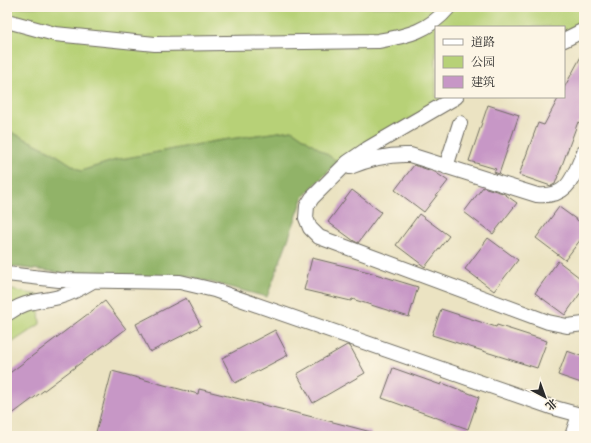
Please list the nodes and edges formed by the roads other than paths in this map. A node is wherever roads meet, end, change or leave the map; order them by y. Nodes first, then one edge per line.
1 (449, 7) edge
2 (7, 21) edge
3 (584, 30) edge
4 (565, 40) edge
5 (454, 98) edge
6 (460, 123) dead end
7 (584, 152) edge
8 (446, 167) junction
9 (336, 174) junction
10 (7, 274) edge
11 (94, 281) junction
12 (7, 314) edge
13 (584, 324) edge
14 (581, 416) edge
15 (572, 436) edge

1 - 2 street
3 - 4 street
5 - 9 street
6 - 8 street
7 - 8 street
8 - 9 street
9 - 13 street
10 - 11 street
11 - 12 street
11 - 14 street
14 - 15 street

